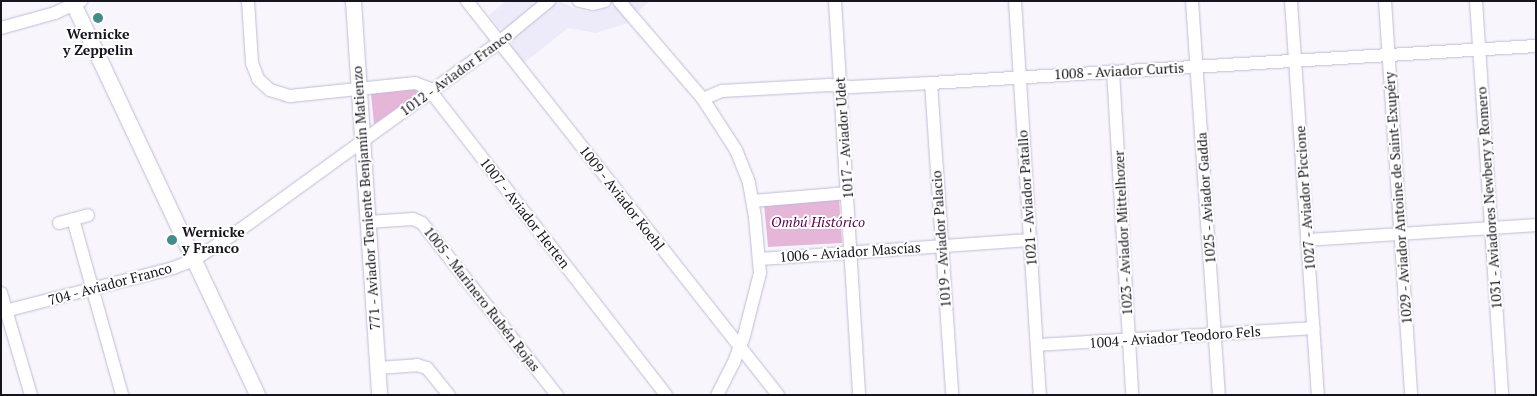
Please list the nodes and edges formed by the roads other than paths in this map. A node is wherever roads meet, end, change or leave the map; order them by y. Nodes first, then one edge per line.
1 (248, 1) edge
2 (353, 1) edge
3 (467, 1) edge
4 (549, 1) edge
5 (579, 1) edge
6 (605, 1) edge
7 (620, 1) edge
8 (835, 1) edge
9 (1014, 1) edge
10 (1192, 1) edge
11 (1292, 1) edge
12 (1385, 1) edge
13 (1476, 1) edge
14 (76, 3) edge
15 (1, 28) edge
16 (499, 42) junction
17 (1536, 46) edge
18 (1479, 49) junction
19 (1388, 54) junction
20 (1296, 59) junction
21 (1197, 66) junction
22 (1113, 71) junction
23 (1020, 77) junction
24 (931, 82) junction
25 (840, 86) junction
26 (358, 89) junction
27 (431, 91) junction
28 (703, 99) junction
29 (361, 142) junction
30 (848, 193) junction
31 (753, 201) junction
32 (88, 215) dead end
33 (73, 219) junction
34 (59, 222) dead end
35 (368, 222) junction
36 (1536, 225) edge
37 (1491, 230) junction
38 (1399, 234) junction
39 (1030, 240) junction
40 (1307, 240) junction
41 (941, 245) junction
42 (851, 252) junction
43 (759, 258) junction
44 (194, 260) junction
45 (92, 289) junction
46 (1, 293) edge
47 (4, 311) edge
48 (1313, 328) junction
49 (1214, 335) junction
50 (1129, 340) junction
51 (1037, 345) junction
52 (740, 348) junction
53 (378, 368) junction
54 (31, 395) edge
55 (122, 395) edge
56 (257, 395) edge
57 (379, 395) edge
58 (449, 395) edge
59 (557, 395) edge
60 (666, 395) edge
61 (717, 395) edge
62 (778, 395) edge
63 (859, 395) edge
64 (952, 395) edge
65 (1040, 395) edge
66 (1132, 395) edge
67 (1218, 395) edge
68 (1318, 395) edge
69 (1411, 395) edge
70 (1502, 395) edge

1 - 26 street
2 - 26 street, 771 - Aviador Teniente Benjamín Matienzo
3 - 16 street, 1009 - Aviador Koehl
4 - 16 street, 1012 - Aviador Franco
5 - 6 street
7 - 28 street
8 - 25 street, 1017 - Aviador Udet
9 - 23 street, 1021 - Aviador Patallo
10 - 21 street, 1025 - Aviador Gadda
11 - 20 street, 1027 - Aviador Piccione
12 - 19 street, 1029 - Aviador Antoine de Saint-Exupéry
13 - 18 street, 1031 - Aviadores Newbery y Romero
14 - 15 street
14 - 44 street
16 - 27 street, 1012 - Aviador Franco
16 - 52 street, 1009 - Aviador Koehl
17 - 18 street, 1008 - Aviador Curtis
18 - 19 street, 1008 - Aviador Curtis
18 - 37 street, 1031 - Aviadores Newbery y Romero
19 - 20 street, 1008 - Aviador Curtis
19 - 38 street, 1029 - Aviador Antoine de Saint-Exupéry
20 - 21 street, 1008 - Aviador Curtis
20 - 40 street, 1027 - Aviador Piccione
21 - 22 street, 1008 - Aviador Curtis
21 - 49 street, 1025 - Aviador Gadda
22 - 23 street, 1008 - Aviador Curtis
22 - 50 street, 1023 - Aviador Mittelhozer
23 - 24 street, 1008 - Aviador Curtis
23 - 39 street, 1021 - Aviador Patallo
24 - 25 street, 1008 - Aviador Curtis
24 - 41 street, 1019 - Aviador Palacio
25 - 28 street, 1008 - Aviador Curtis
25 - 30 street, 1017 - Aviador Udet
26 - 27 street
26 - 29 street, 771 - Aviador Teniente Benjamín Matienzo
27 - 29 street, 1012 - Aviador Franco
27 - 60 street, 1007 - Aviador Herten
28 - 31 street
29 - 35 street, 771 - Aviador Teniente Benjamín Matienzo
29 - 44 street, 704 - Aviador Franco
30 - 31 street
30 - 42 street, 1017 - Aviador Udet
31 - 43 street
32 - 33 street
33 - 34 street
33 - 45 street
35 - 53 street, 771 - Aviador Teniente Benjamín Matienzo
35 - 59 street, 1005 - Marinero Rubén Rojas
36 - 37 street
37 - 38 street
37 - 70 street, 1031 - Aviadores Newbery y Romero
38 - 40 street
38 - 69 street, 1029 - Aviador Antoine de Saint-Exupéry
39 - 41 street, 1006 - Aviador Mascías
39 - 51 street, 1021 - Aviador Patallo
40 - 48 street, 1027 - Aviador Piccione
41 - 42 street, 1006 - Aviador Mascías
41 - 64 street, 1019 - Aviador Palacio
42 - 43 street, 1006 - Aviador Mascías
42 - 63 street, 1017 - Aviador Udet
43 - 52 street
44 - 45 street, 704 - Aviador Franco
44 - 56 street
45 - 47 street, 704 - Aviador Franco
45 - 55 street
46 - 47 street
47 - 54 street
48 - 49 street, 1004 - Aviador Teodoro Fels
48 - 68 street, 1027 - Aviador Piccione
49 - 50 street, 1004 - Aviador Teodoro Fels
49 - 67 street, 1025 - Aviador Gadda
50 - 51 street, 1004 - Aviador Teodoro Fels
50 - 66 street, 1023 - Aviador Mittelhozer
51 - 65 street, 1021 - Aviador Patallo
52 - 61 street
52 - 62 street, 1009 - Aviador Koehl
53 - 57 street, 771 - Aviador Teniente Benjamín Matienzo
53 - 58 street

